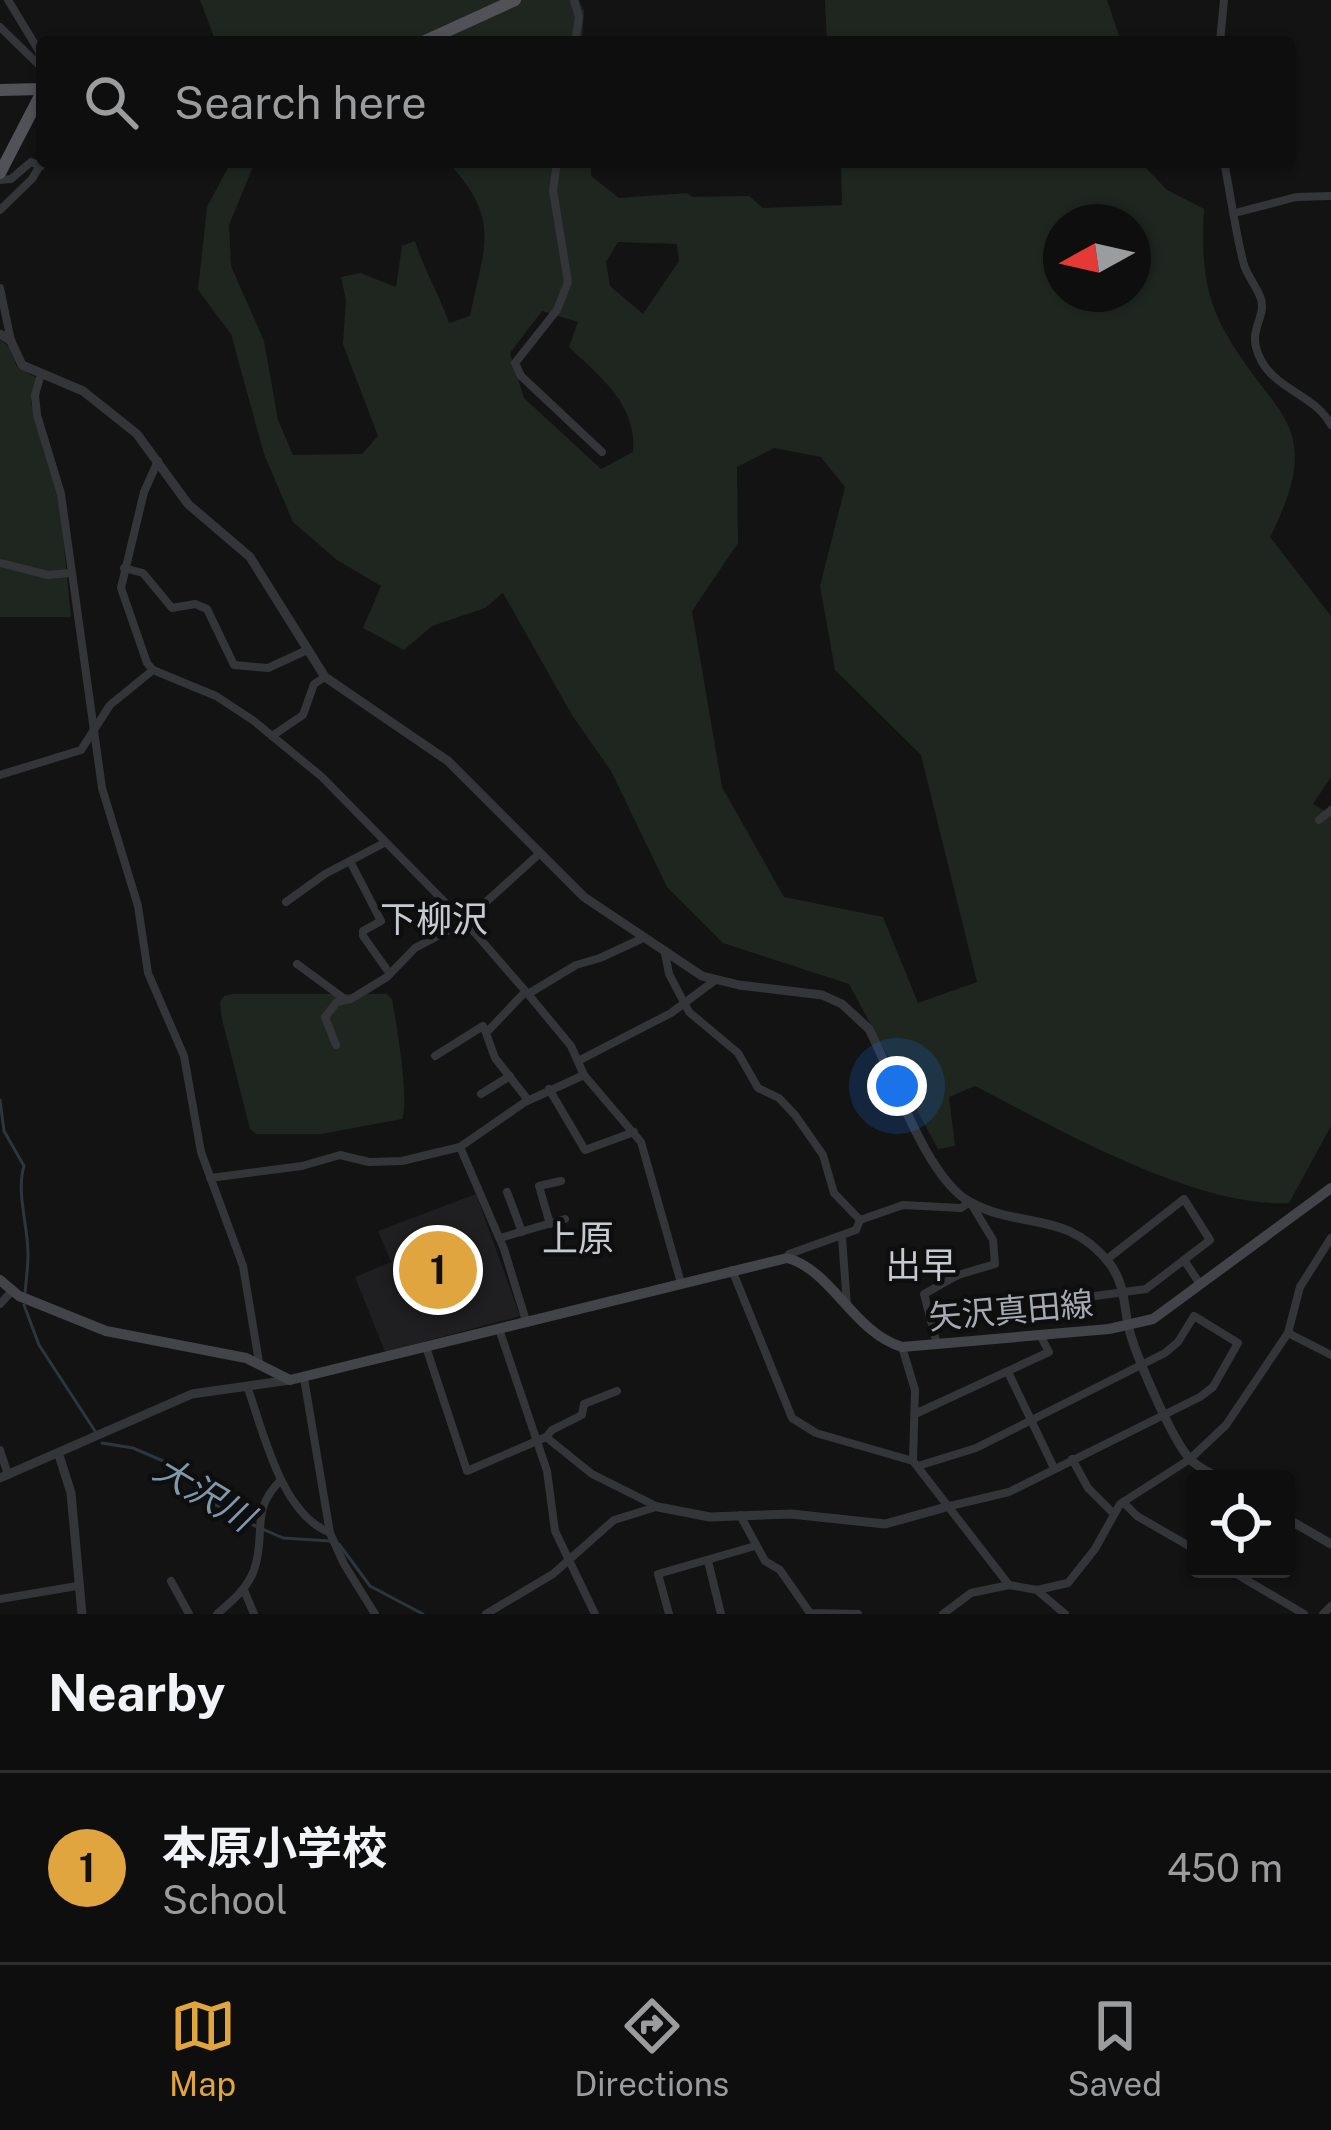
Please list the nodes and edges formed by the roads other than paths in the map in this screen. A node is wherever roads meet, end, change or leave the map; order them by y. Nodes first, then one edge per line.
1 (8, 0) edge
2 (515, 0) edge
3 (574, 0) edge
4 (1224, 0) edge
5 (0, 27) edge
6 (436, 36) edge
7 (576, 36) edge
8 (1221, 36) edge
9 (36, 46) edge
10 (36, 62) edge
11 (0, 90) edge
12 (36, 90) edge
13 (36, 102) edge
14 (36, 163) edge
15 (38, 168) edge
16 (556, 168) edge
17 (1225, 168) edge
18 (0, 176) edge
19 (1331, 196) edge
20 (0, 210) edge
21 (1234, 213) junction
22 (0, 288) edge
23 (0, 334) edge
24 (11, 341) junction
25 (41, 374) junction
26 (1331, 424) edge
27 (602, 452) dead end
28 (159, 460) junction
29 (0, 562) edge
30 (124, 568) junction
31 (70, 573) junction
32 (305, 650) junction
33 (153, 670) junction
34 (325, 677) junction
35 (94, 734) junction
36 (272, 736) junction
37 (0, 775) edge
38 (1331, 810) edge
39 (1319, 820) dead end
40 (384, 843) junction
41 (540, 853) junction
42 (351, 863) junction
43 (286, 902) dead end
44 (464, 922) junction
45 (641, 939) junction
46 (664, 953) junction
47 (297, 964) dead end
48 (389, 974) junction
49 (714, 981) junction
50 (526, 993) junction
51 (346, 1000) junction
52 (682, 1002) junction
53 (486, 1033) junction
54 (336, 1045) dead end
55 (435, 1056) dead end
56 (578, 1061) junction
57 (584, 1075) junction
58 (510, 1076) junction
59 (549, 1089) junction
60 (481, 1094) dead end
61 (528, 1100) junction
62 (634, 1132) junction
63 (460, 1147) junction
64 (210, 1178) junction
65 (561, 1181) dead end
66 (1331, 1188) edge
67 (507, 1192) dead end
68 (970, 1202) junction
69 (565, 1219) dead end
70 (860, 1220) junction
71 (550, 1224) junction
72 (522, 1232) junction
73 (842, 1236) junction
74 (500, 1238) junction
75 (1331, 1238) edge
76 (787, 1258) junction
77 (1106, 1260) junction
78 (1184, 1260) junction
79 (731, 1269) junction
80 (0, 1280) edge
81 (681, 1283) junction
82 (1202, 1286) junction
83 (11, 1292) junction
84 (1124, 1294) junction
85 (1052, 1302) dead end
86 (0, 1304) edge
87 (847, 1307) junction
88 (526, 1321) junction
89 (1128, 1326) junction
90 (499, 1329) junction
91 (1288, 1333) junction
92 (1040, 1335) junction
93 (937, 1344) junction
94 (426, 1346) junction
95 (902, 1347) junction
96 (1331, 1354) edge
97 (259, 1362) junction
98 (1144, 1364) junction
99 (1008, 1372) junction
100 (304, 1378) junction
101 (290, 1380) junction
102 (247, 1386) junction
103 (616, 1391) dead end
104 (915, 1414) junction
105 (1165, 1414) junction
106 (1032, 1420) junction
107 (542, 1438) junction
108 (0, 1450) edge
109 (59, 1455) junction
110 (1072, 1459) junction
111 (1190, 1459) junction
112 (916, 1463) junction
113 (1054, 1468) junction
114 (1207, 1470) edge
115 (4, 1477) edge
116 (281, 1480) junction
117 (1123, 1502) junction
118 (950, 1506) junction
119 (658, 1507) junction
120 (1112, 1513) junction
121 (740, 1516) junction
122 (1295, 1523) edge
123 (330, 1533) junction
124 (1331, 1544) edge
125 (1187, 1545) edge
126 (755, 1546) junction
127 (707, 1561) junction
128 (568, 1562) junction
129 (1243, 1578) edge
130 (170, 1581) dead end
131 (1063, 1584) junction
132 (1009, 1585) junction
133 (76, 1586) junction
134 (244, 1590) junction
135 (1037, 1590) junction
136 (0, 1599) edge
137 (1051, 1601) junction
138 (1331, 1606) edge
139 (219, 1613) edge
140 (809, 1613) edge
141 (82, 1614) edge
142 (189, 1614) edge
143 (254, 1614) edge
144 (375, 1614) edge
145 (486, 1614) edge
146 (595, 1614) edge
147 (669, 1614) edge
148 (722, 1614) edge
149 (859, 1614) edge
150 (944, 1614) edge
151 (1052, 1614) edge
152 (1065, 1614) edge
153 (1304, 1614) edge
154 (1323, 1614) edge

1 - 9 street
2 - 6 main road
3 - 7 street
4 - 8 street
5 - 10 street
11 - 12 main road
13 - 18 main road
14 - 18 street
15 - 20 street
16 - 27 street
17 - 21 street
19 - 21 street
21 - 26 street
22 - 24 street
23 - 24 street
24 - 25 street
25 - 28 street
25 - 31 street
28 - 30 street
28 - 32 street
29 - 31 street
30 - 32 street
30 - 33 street
31 - 35 street
32 - 34 street
33 - 35 street
33 - 36 street
34 - 36 street
34 - 41 street
35 - 37 street
35 - 64 street
36 - 40 street
38 - 39 street
40 - 42 street
40 - 44 street
41 - 44 street
41 - 45 street
42 - 43 street
42 - 48 street
44 - 48 street
44 - 50 street
45 - 46 street
45 - 50 street
46 - 49 street
46 - 52 street
47 - 51 street
48 - 51 street
49 - 52 street
49 - 68 street
50 - 53 street
50 - 56 street
51 - 54 street
52 - 56 street
52 - 70 street
53 - 55 street
53 - 58 street
56 - 57 street
57 - 59 street
57 - 62 street
58 - 60 street
58 - 61 street
59 - 61 street
59 - 62 street
61 - 63 street
62 - 81 street
63 - 64 street
63 - 74 street
64 - 97 street
65 - 71 street
66 - 82 main road, 矢沢真田線
67 - 72 street
68 - 70 street
68 - 77 street
68 - 93 street
69 - 71 street
70 - 73 street
71 - 72 street
72 - 74 street
73 - 76 street
73 - 87 street
74 - 88 street
75 - 91 street
76 - 79 main road
76 - 87 main road, 矢沢真田線
77 - 78 street
77 - 84 street
78 - 82 street
78 - 84 street
79 - 81 main road
79 - 112 street
80 - 83 main road
81 - 88 main road
82 - 89 main road, 矢沢真田線
83 - 86 street
83 - 97 main road
84 - 85 street
84 - 89 street
87 - 95 main road, 矢沢真田線
88 - 90 main road
89 - 92 main road, 矢沢真田線
89 - 98 street
90 - 94 main road
90 - 107 street
91 - 96 street
91 - 111 street
92 - 93 main road, 矢沢真田線
92 - 99 street
93 - 95 main road, 矢沢真田線
94 - 100 main road
94 - 107 street
95 - 104 street
97 - 101 main road
98 - 105 street
98 - 105 street
98 - 106 street
99 - 104 street
99 - 106 street
100 - 101 main road
100 - 123 street
101 - 102 street
102 - 109 street
102 - 116 street
103 - 107 street
104 - 112 street
105 - 110 street
105 - 111 street
106 - 112 street
106 - 113 street
107 - 119 street
107 - 128 street
108 - 115 street
109 - 115 street
109 - 133 street
110 - 113 street
110 - 120 street
111 - 114 street
111 - 117 street
112 - 118 street
113 - 118 street
116 - 123 street
116 - 134 street
117 - 120 street
117 - 125 street
118 - 121 street
118 - 132 street
119 - 121 street
119 - 128 street
120 - 131 street
121 - 126 street
122 - 124 street
123 - 144 street
126 - 127 street
126 - 140 street
127 - 147 street
127 - 148 street
128 - 145 street
128 - 146 street
129 - 153 street
130 - 142 street
131 - 135 street
131 - 137 street
132 - 135 street
132 - 150 street
133 - 136 street
133 - 141 street
134 - 139 street
134 - 143 street
135 - 137 street
137 - 151 street
137 - 152 street
138 - 154 street
140 - 149 street

